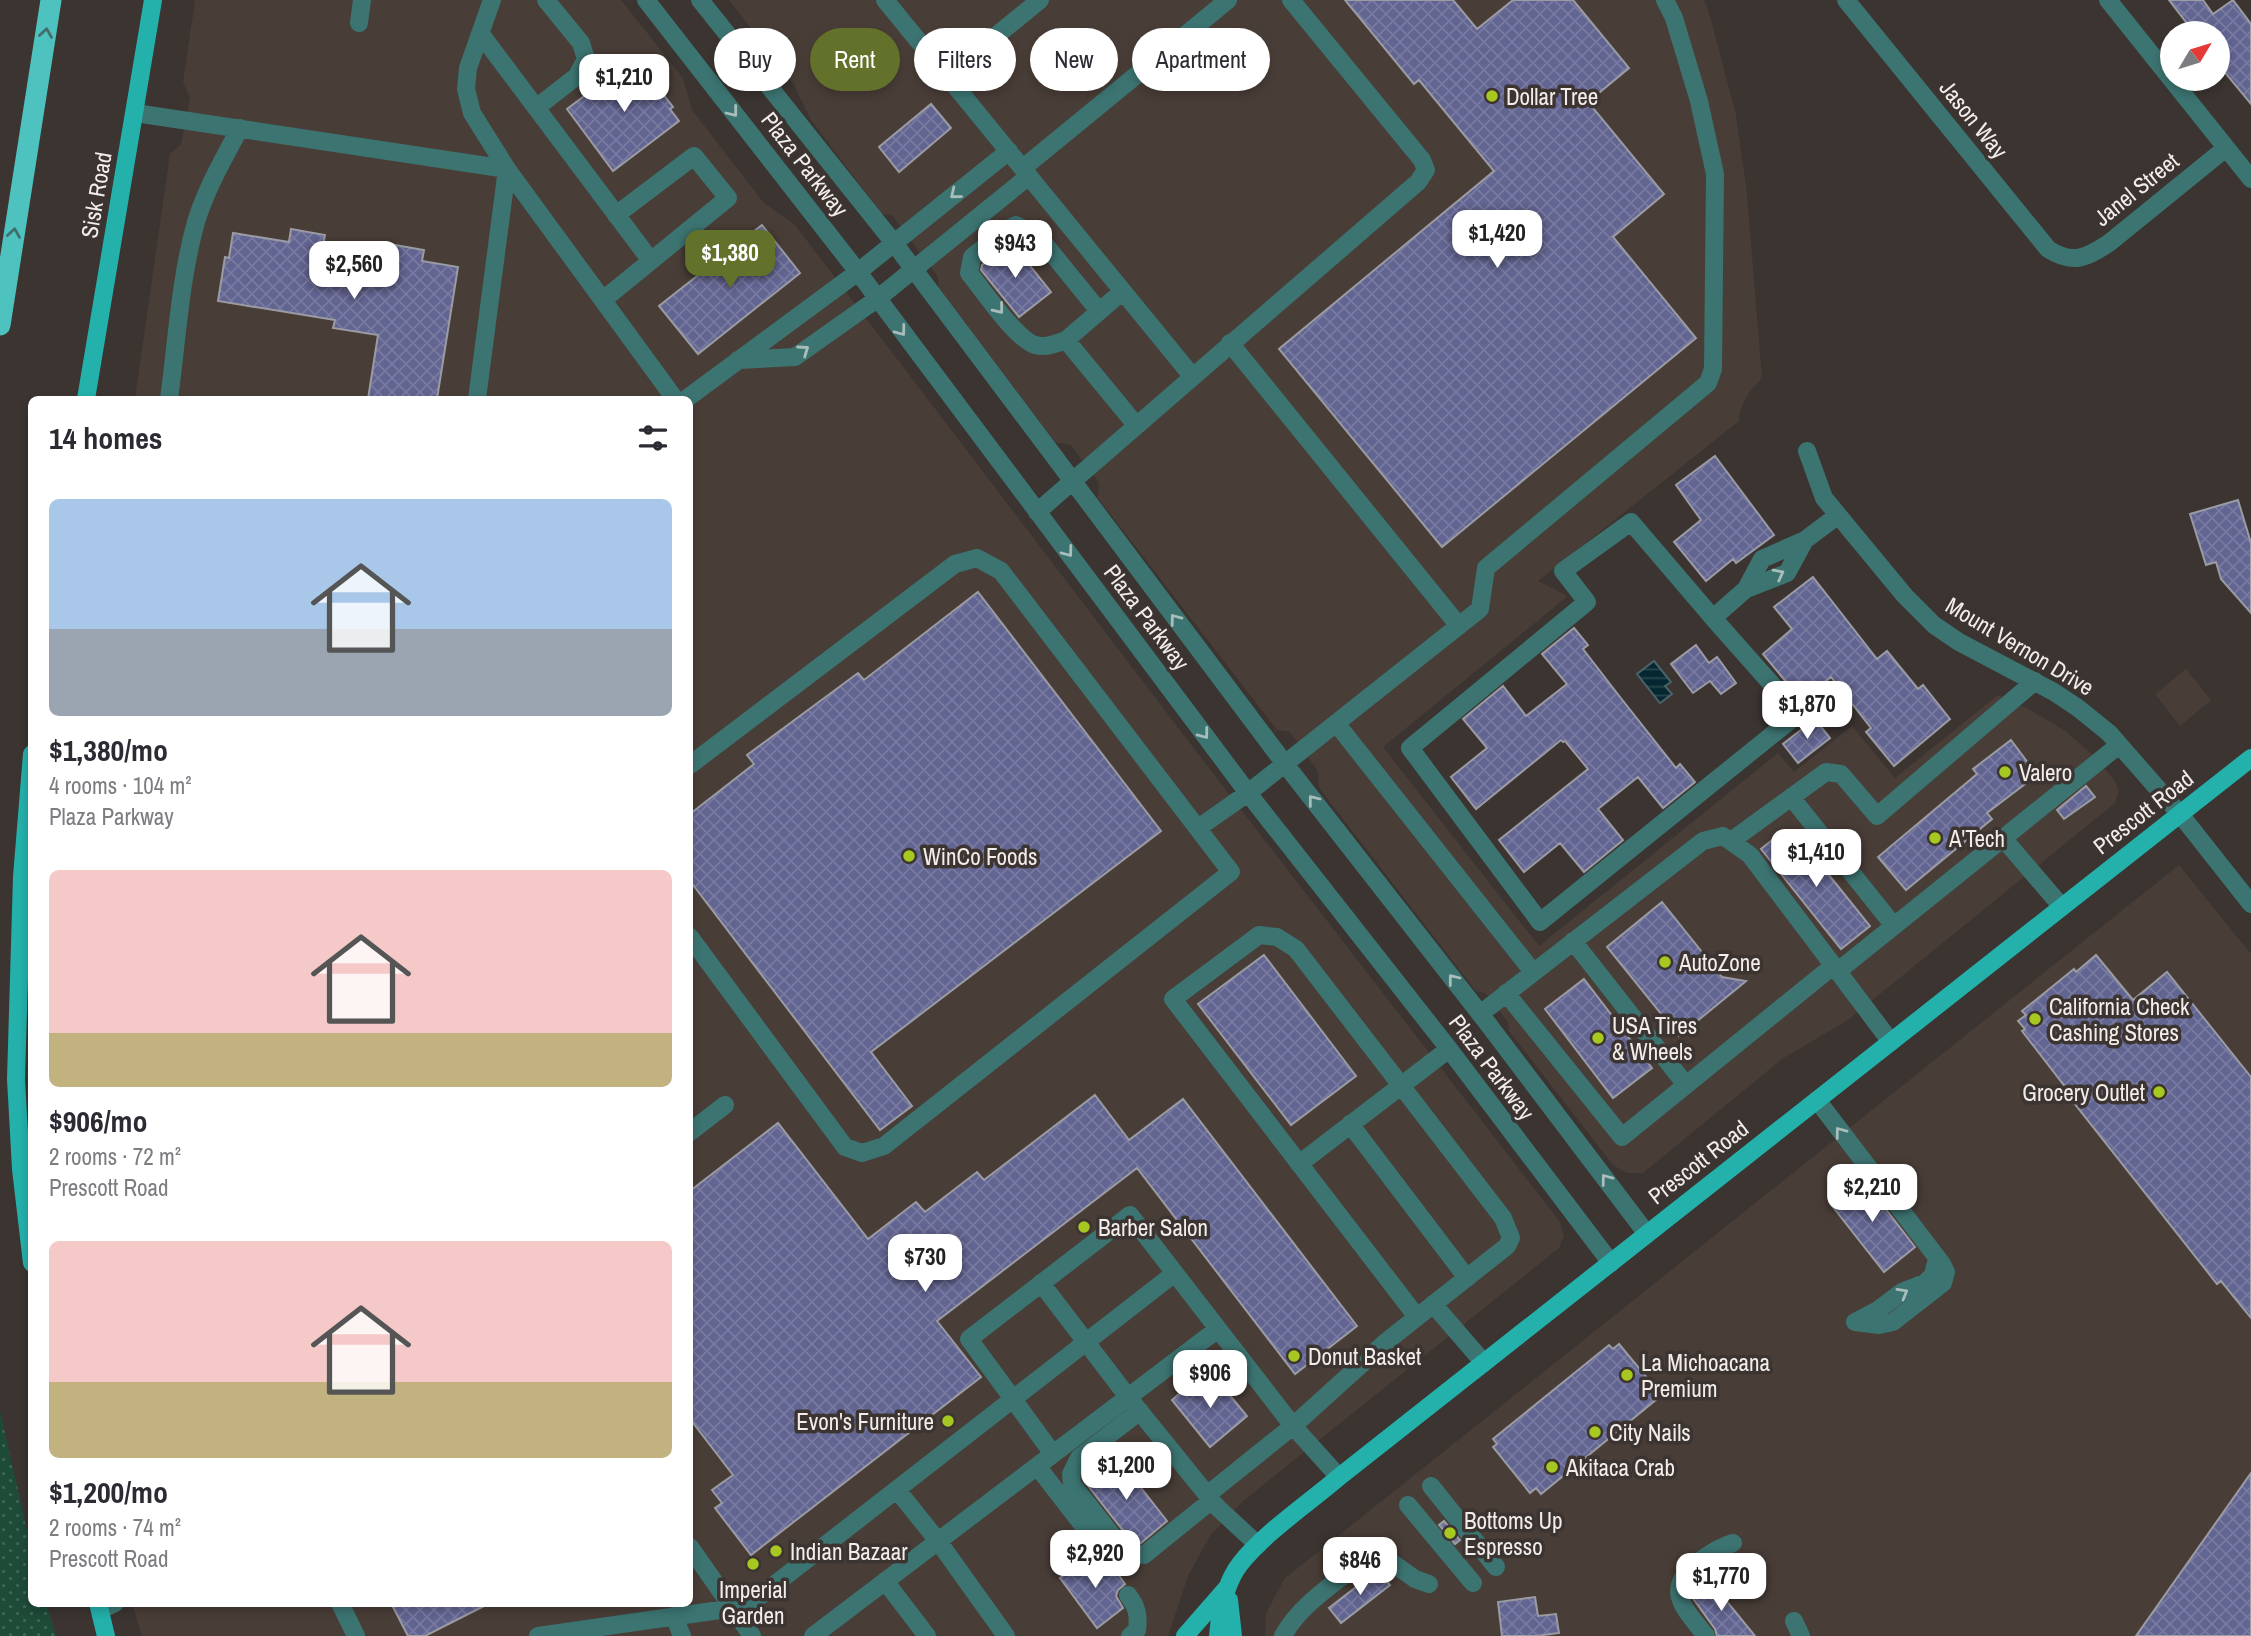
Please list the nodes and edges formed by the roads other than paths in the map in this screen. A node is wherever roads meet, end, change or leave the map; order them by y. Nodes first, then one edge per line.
1 (51, 0) edge
2 (153, 0) edge
3 (362, 0) edge
4 (492, 0) edge
5 (545, 0) edge
6 (646, 0) edge
7 (700, 0) edge
8 (885, 0) edge
9 (1040, 0) edge
10 (1228, 0) edge
11 (1291, 0) edge
12 (1665, 0) edge
13 (1846, 0) edge
14 (2108, 0) edge
15 (359, 23) dead end
16 (1006, 28) edge
17 (480, 33) junction
18 (914, 36) edge
19 (959, 91) edge
20 (536, 108) junction
21 (135, 113) junction
22 (240, 128) junction
23 (2226, 148) junction
24 (1009, 151) junction
25 (507, 169) junction
26 (1026, 172) junction
27 (2251, 179) edge
28 (616, 215) junction
29 (894, 243) junction
30 (2071, 259) joint
31 (652, 261) junction
32 (913, 270) junction
33 (858, 272) junction
34 (1123, 292) junction
35 (877, 299) junction
36 (603, 300) junction
37 (1100, 312) junction
38 (0, 325) edge
39 (1066, 340) junction
40 (1230, 343) junction
41 (738, 359) junction
42 (1192, 376) junction
43 (87, 396) edge
44 (169, 396) edge
45 (477, 396) edge
46 (674, 396) edge
47 (690, 396) edge
48 (1136, 425) junction
49 (1807, 451) dead end
50 (1072, 481) junction
51 (1037, 512) junction
52 (1836, 516) junction
53 (1713, 618) junction
54 (1459, 626) junction
55 (2035, 681) junction
56 (1336, 723) junction
57 (2119, 745) junction
58 (2251, 758) edge
59 (693, 763) edge
60 (1285, 764) junction
61 (1248, 793) junction
62 (1791, 797) junction
63 (28, 813) edge
64 (2180, 814) junction
65 (1198, 828) junction
66 (2002, 837) junction
67 (1731, 841) junction
68 (2251, 904) edge
69 (2062, 907) junction
70 (1894, 926) junction
71 (693, 941) edge
72 (1573, 941) junction
73 (1835, 969) junction
74 (1533, 972) junction
75 (1506, 993) junction
76 (1480, 1013) junction
77 (1891, 1042) junction
78 (1448, 1049) junction
79 (1400, 1085) junction
80 (1686, 1085) junction
81 (1817, 1100) junction
82 (725, 1105) dead end
83 (1350, 1124) junction
84 (693, 1130) edge
85 (1299, 1164) junction
86 (26, 1170) edge
87 (28, 1201) edge
88 (1647, 1234) junction
89 (1611, 1263) junction
90 (1175, 1273) junction
91 (1467, 1278) junction
92 (1041, 1283) junction
93 (1433, 1304) junction
94 (1417, 1317) junction
95 (1855, 1322) dead end
96 (1218, 1329) junction
97 (1086, 1342) junction
98 (1484, 1363) junction
99 (1012, 1400) junction
100 (1134, 1404) junction
101 (1293, 1426) junction
102 (1053, 1454) junction
103 (1037, 1466) junction
104 (1339, 1477) junction
105 (1431, 1486) dead end
106 (897, 1490) junction
107 (1209, 1498) junction
108 (1408, 1505) dead end
109 (938, 1541) junction
110 (1095, 1541) dead end
111 (1732, 1544) dead end
112 (1258, 1545) junction
113 (693, 1551) edge
114 (1496, 1567) dead end
115 (885, 1581) junction
116 (1473, 1583) dead end
117 (1429, 1584) dead end
118 (1228, 1586) junction
119 (1128, 1595) dead end
120 (104, 1607) edge
121 (342, 1607) edge
122 (641, 1607) edge
123 (736, 1610) junction
124 (674, 1616) junction
125 (650, 1620) junction
126 (610, 1631) edge
127 (106, 1636) edge
128 (356, 1636) edge
129 (541, 1636) edge
130 (682, 1636) edge
131 (752, 1636) edge
132 (813, 1636) edge
133 (927, 1636) edge
134 (1006, 1636) edge
135 (1129, 1636) edge
136 (1185, 1636) edge
137 (1218, 1636) edge
138 (1233, 1636) edge
139 (1283, 1636) edge
140 (1706, 1636) edge

38 -> 1 highway
2 - 21 main road, Sisk Road
3 - 15 street
4 - 17 street
5 - 20 street
6 -> 33 street, Plaza Parkway
7 - 29 street, Plaza Parkway
8 - 18 street
9 - 16 street
10 - 26 street
11 - 40 street
12 - 54 street
13 - 30 street, Jason Way
14 - 23 street
17 - 20 street
17 - 25 street
19 - 24 street
20 - 28 street
21 - 22 street
21 - 43 main road, Sisk Road
22 - 25 street
22 - 44 street
23 - 27 street
23 - 30 street, Janel Street
24 - 26 street
24 -> 29 street
25 - 36 street
25 - 45 street
26 - 32 street
26 - 34 street
28 - 31 street
28 - 31 street
29 - 32 street, Plaza Parkway
29 - 33 street
31 - 36 street
32 - 35 street
32 - 50 street, Plaza Parkway
33 - 35 street, Plaza Parkway
33 - 41 street
34 - 37 street
34 - 42 street
41 -> 35 street
35 -> 51 street, Plaza Parkway
36 - 46 street
37 - 39 street
37 -> 39 street
39 - 48 street
40 - 42 street
40 - 54 street
41 - 47 street
42 - 48 street
48 - 50 street
49 - 52 street, Mount Vernon Drive
50 - 51 street
60 -> 50 street, Plaza Parkway
51 -> 61 street, Plaza Parkway
52 - 53 street
52 - 55 street, Mount Vernon Drive
53 - 53 street
54 - 56 street
55 - 57 street, Mount Vernon Drive
55 - 62 street
56 - 60 street
56 - 74 street
57 - 64 street, Mount Vernon Drive
57 - 66 street
58 - 64 main road, Prescott Road
59 - 65 street
60 - 61 street
76 -> 60 street, Plaza Parkway
61 - 65 street
61 - 78 street, Plaza Parkway
62 - 67 street
62 - 70 street
63 - 86 main road
64 - 68 street, Mount Vernon Drive
64 - 69 main road, Prescott Road
65 - 71 street
66 - 69 street
66 - 70 street
67 - 72 street
67 - 73 street
69 - 77 main road, Prescott Road
70 - 73 street
72 - 74 street
72 - 80 street
73 - 77 street
73 - 80 street
74 - 75 street
75 - 76 street
75 - 80 street
88 -> 76 street, Plaza Parkway
77 - 81 main road, Prescott Road
78 - 79 street
78 - 89 street, Plaza Parkway
79 - 83 street
79 - 85 street
79 - 91 street
81 - 88 main road, Prescott Road
95 -> 81 street
82 - 84 street
83 - 85 street
83 - 91 street
85 - 94 street
86 - 87 main road
88 - 89 main road, Prescott Road
89 - 98 main road, Prescott Road
90 - 92 street
90 - 96 street
90 - 97 street
91 - 93 street
92 - 97 street
92 - 99 street
93 - 94 street
93 - 98 street
94 - 101 street
96 - 100 street
96 - 101 street
97 - 99 street
97 - 100 street
98 - 104 main road, Prescott Road
99 - 102 street
99 - 106 street
100 - 102 street
100 - 107 street
100 - 107 street
101 - 104 street
101 - 107 street
102 - 103 street
103 - 109 street
103 - 110 street
104 - 112 main road, Prescott Road
105 - 114 street
106 - 109 street
106 - 123 street
107 - 112 street
108 - 116 street
109 - 115 street
109 - 134 street
111 - 140 street
112 - 118 main road, Prescott Road
113 - 123 street
115 - 132 street
115 - 133 street
117 - 139 street
118 - 136 main road
118 - 137 main road, Prescott Road
118 - 138 main road
119 - 135 street
120 - 127 main road
121 - 128 street
122 - 125 street
123 - 124 street
123 - 131 street
124 - 125 street
124 - 130 street
125 - 126 street
126 - 129 street

